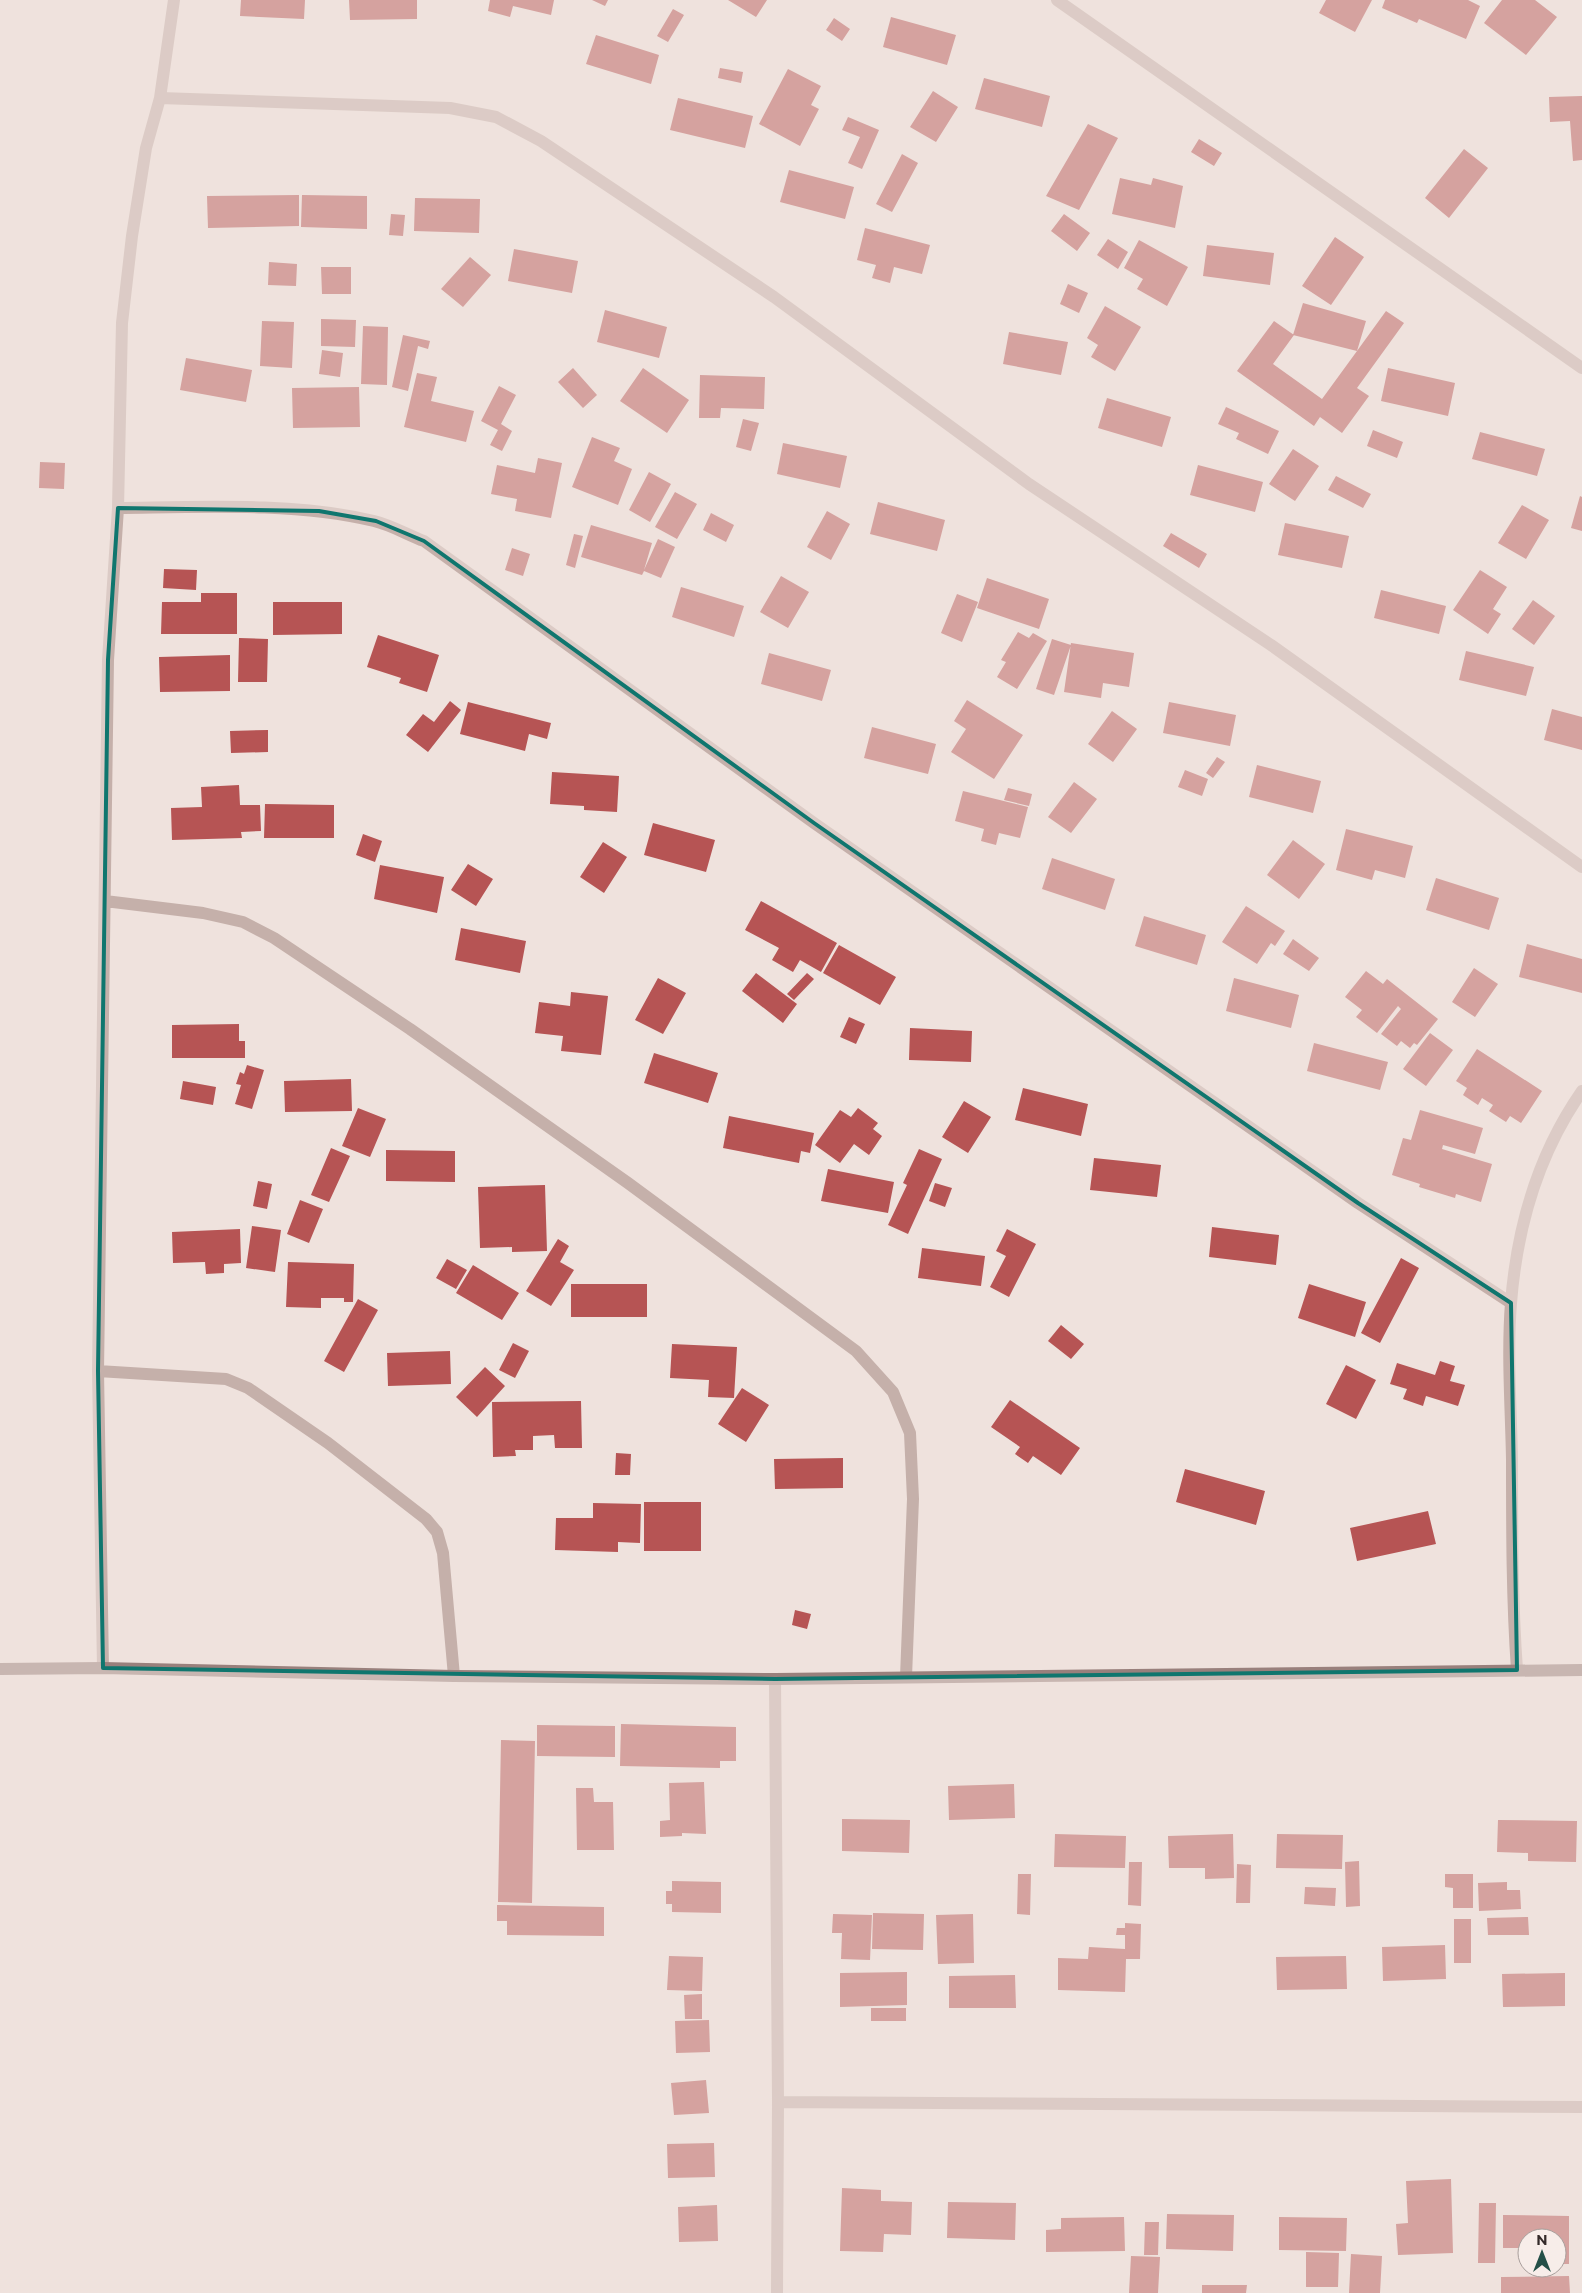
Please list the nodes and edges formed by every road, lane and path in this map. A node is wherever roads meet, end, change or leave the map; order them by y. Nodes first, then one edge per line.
1 (174, 0) edge
2 (1057, 0) edge
3 (160, 98) junction
4 (1582, 368) edge
5 (118, 508) junction
6 (1582, 867) edge
7 (105, 901) junction
8 (1582, 1091) edge
9 (1511, 1303) junction
10 (98, 1371) junction
11 (103, 1668) junction
12 (0, 1669) edge
13 (1517, 1670) junction
14 (1582, 1670) edge
15 (454, 1676) junction
16 (906, 1677) junction
17 (775, 1679) junction
18 (778, 2102) junction
19 (1582, 2107) edge
20 (777, 2293) edge

1 - 3 street
2 - 4 street
3 - 5 street
3 - 6 street
5 - 7 street
5 - 9 street
7 - 10 street
7 - 16 street
8 - 9 street
9 - 13 street
10 - 11 street
10 - 15 street
11 - 12 street
11 - 15 street
13 - 14 street
13 - 16 street
15 - 17 street
16 - 17 street
17 - 18 street
18 - 19 street
18 - 20 street

